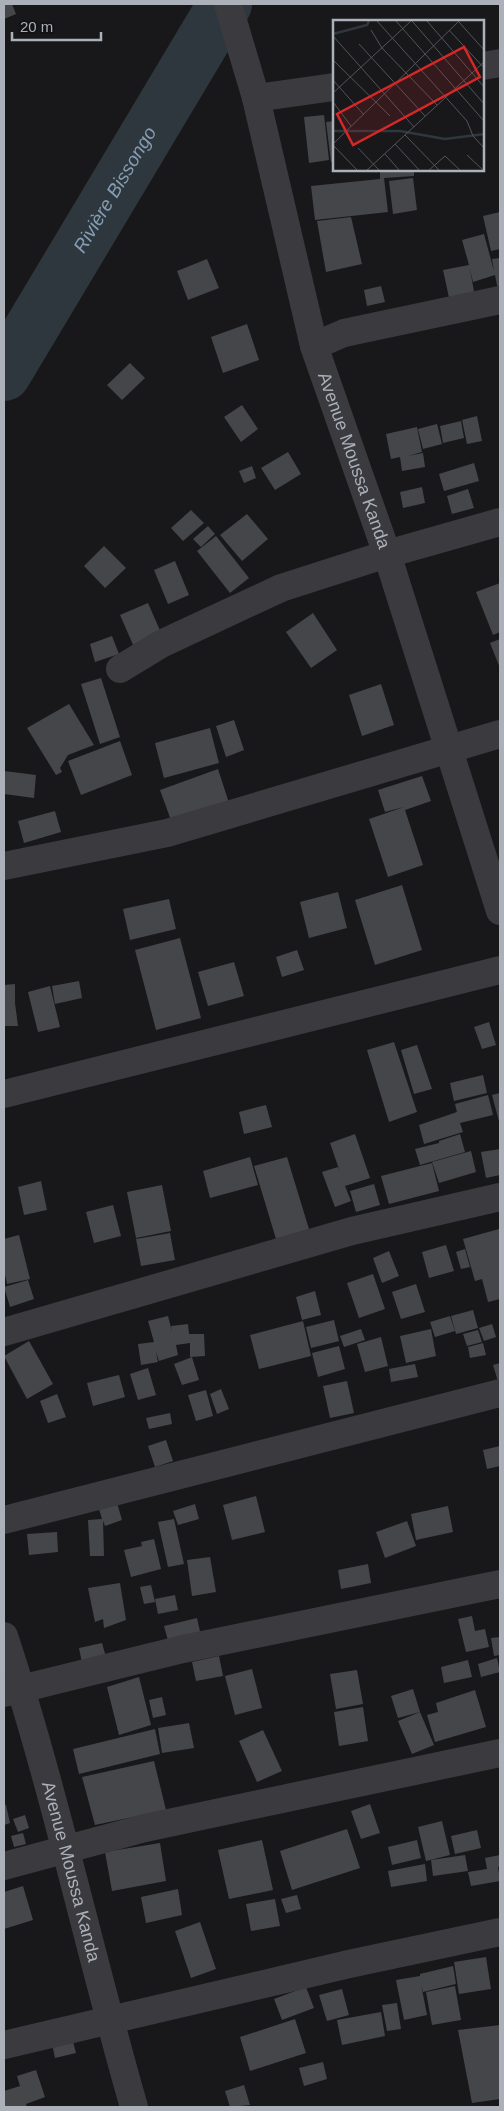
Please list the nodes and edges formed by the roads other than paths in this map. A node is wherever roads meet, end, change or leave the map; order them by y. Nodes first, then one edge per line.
1 (228, 4) edge
2 (500, 63) edge
3 (484, 66) edge
4 (333, 87) edge
5 (256, 98) junction
6 (500, 300) edge
7 (314, 346) junction
8 (500, 522) edge
9 (387, 554) junction
10 (120, 669) dead end
11 (500, 734) edge
12 (448, 749) junction
13 (4, 866) edge
14 (500, 911) edge
15 (500, 970) edge
16 (4, 1094) edge
17 (500, 1197) edge
18 (4, 1332) edge
19 (500, 1392) edge
20 (4, 1520) edge
21 (500, 1584) edge
22 (4, 1636) edge
23 (12, 1691) edge
24 (500, 1753) edge
25 (66, 1850) junction
26 (4, 1866) edge
27 (500, 1932) edge
28 (109, 2020) junction
29 (4, 2045) edge
30 (134, 2107) edge

1 - 5 street, Avenue Moussa Kanda
2 - 3 street
4 - 5 street
5 - 7 street, Avenue Moussa Kanda
6 - 7 street
7 - 9 street, Avenue Moussa Kanda
8 - 9 street
9 - 10 street
9 - 12 street, Avenue Moussa Kanda
11 - 12 street
12 - 13 street
12 - 14 street, Avenue Moussa Kanda
15 - 16 street
17 - 18 street
19 - 20 street
21 - 23 street
22 - 23 street, Avenue Moussa Kanda
23 - 25 street, Avenue Moussa Kanda
24 - 25 street
25 - 26 street
25 - 28 street, Avenue Moussa Kanda
27 - 28 street
28 - 29 street
28 - 30 street, Avenue Moussa Kanda

